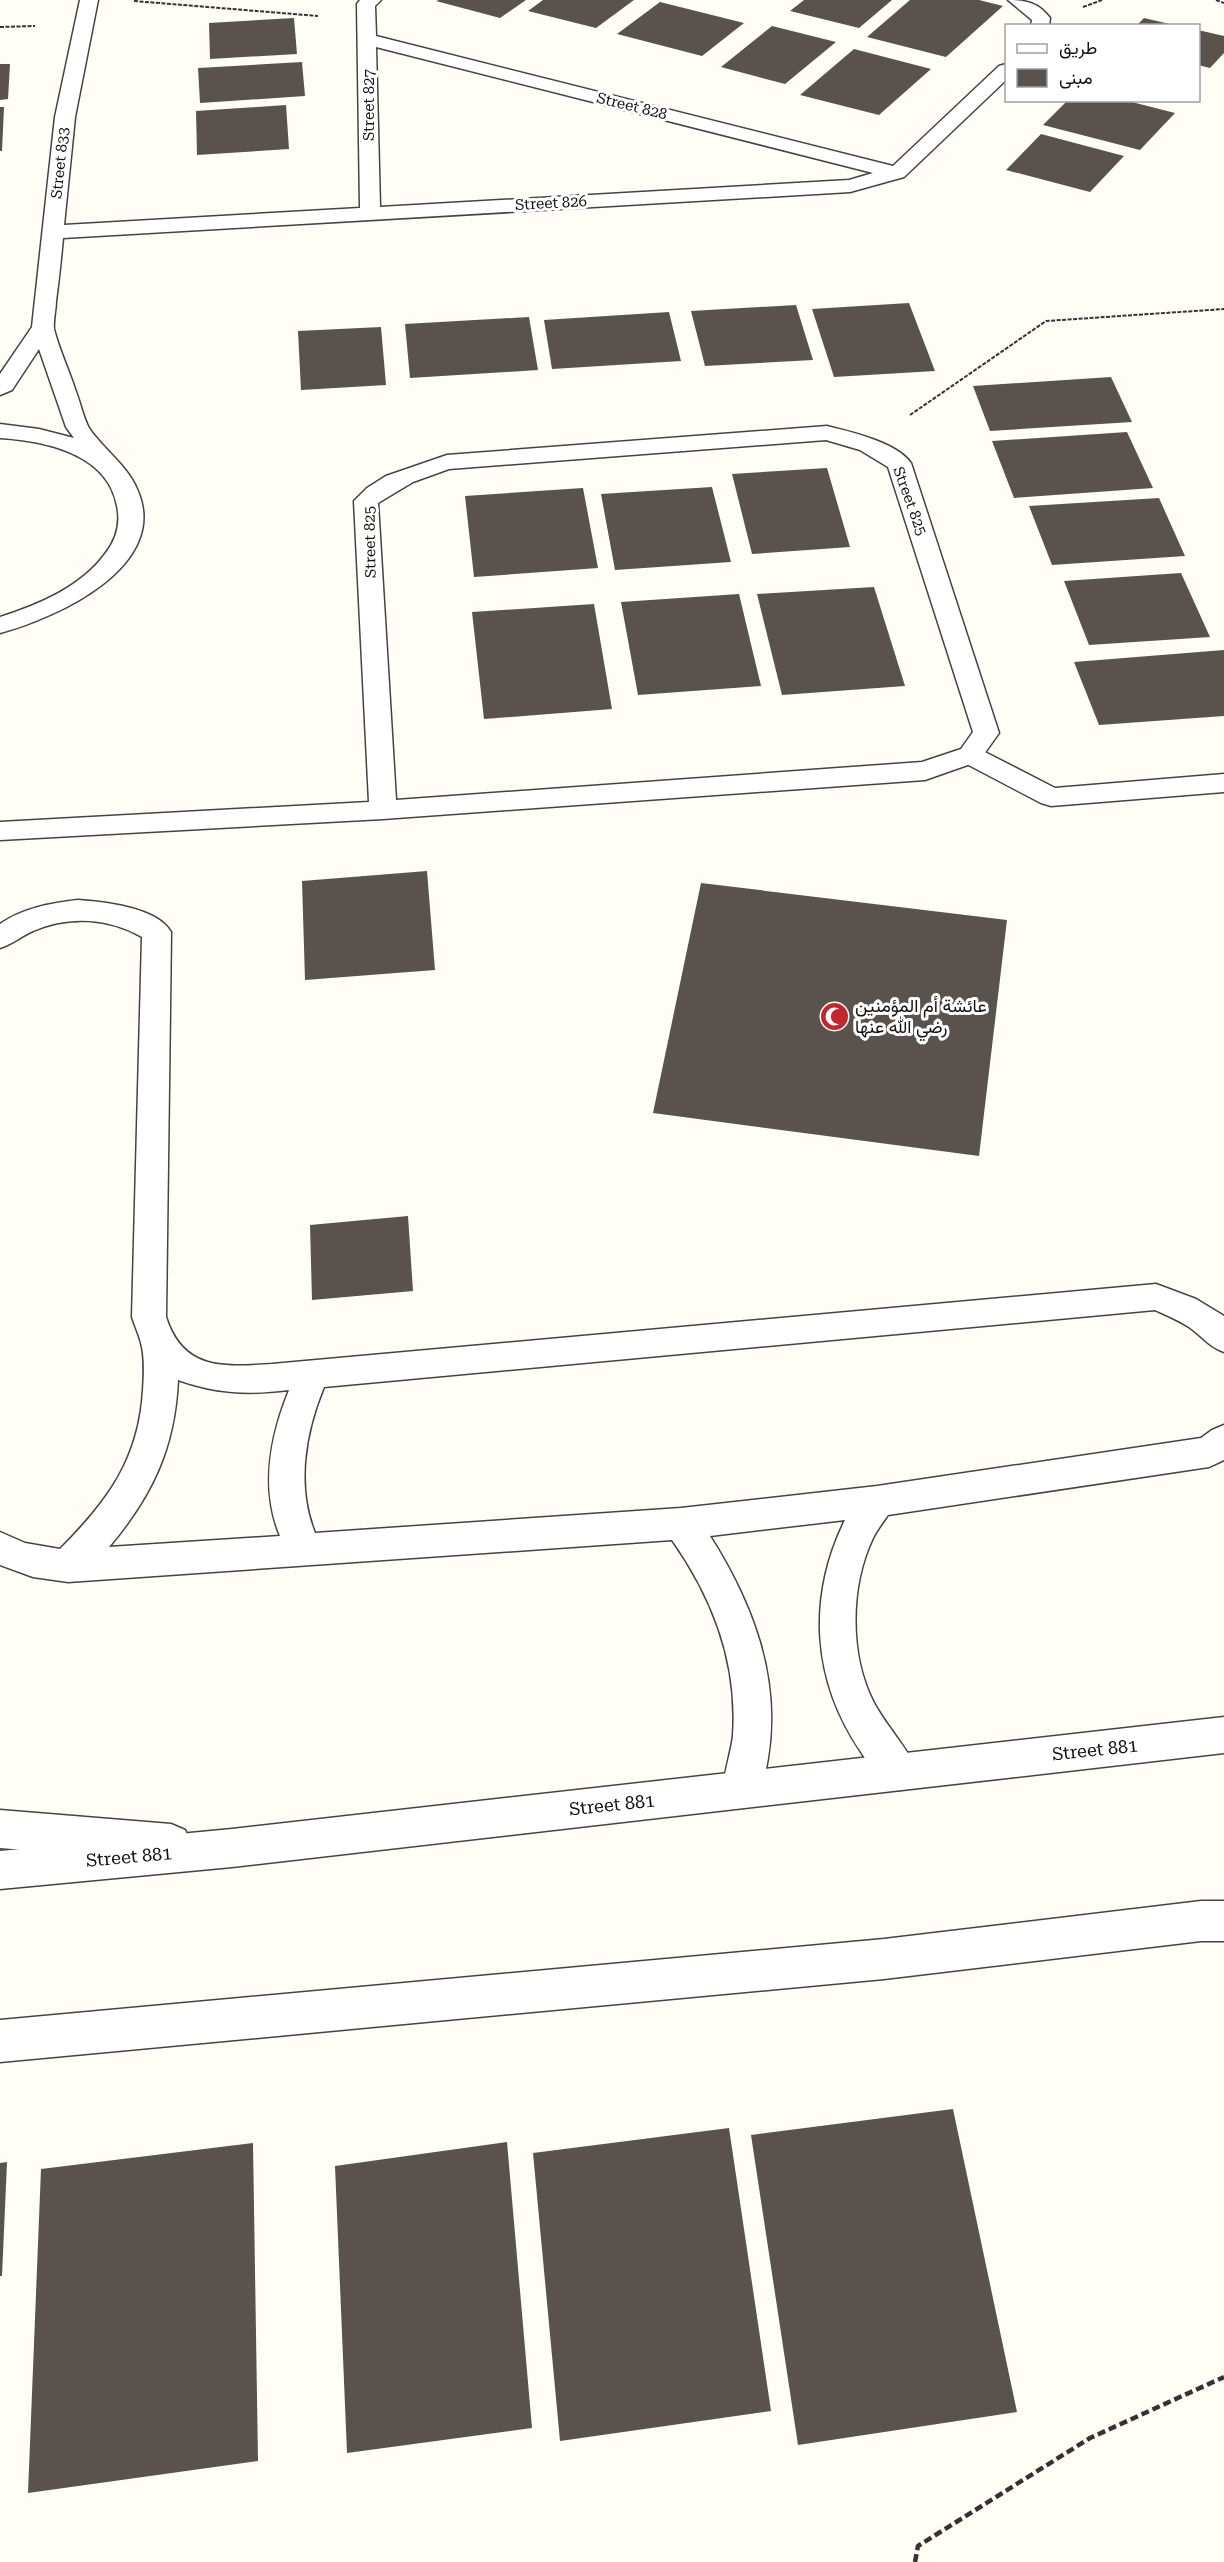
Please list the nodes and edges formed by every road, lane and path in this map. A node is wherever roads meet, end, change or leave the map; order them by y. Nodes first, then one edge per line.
1 (89, 0) edge
2 (124, 0) edge
3 (372, 0) edge
4 (1017, 0) edge
5 (1216, 0) edge
6 (1224, 3) edge
7 (367, 20) junction
8 (1040, 24) edge
9 (368, 39) junction
10 (1005, 71) edge
11 (897, 173) junction
12 (370, 214) junction
13 (53, 232) junction
14 (1224, 309) edge
15 (43, 327) junction
16 (0, 388) edge
17 (0, 431) edge
18 (868, 445) junction
19 (106, 465) junction
20 (24, 618) junction
21 (0, 625) edge
22 (0, 630) edge
23 (970, 755) junction
24 (1224, 783) edge
25 (383, 810) junction
26 (0, 831) edge
27 (0, 939) edge
28 (1224, 1338) edge
29 (158, 1343) junction
30 (313, 1374) junction
31 (1224, 1440) edge
32 (877, 1501) junction
33 (681, 1524) junction
34 (0, 1548) edge
35 (305, 1550) junction
36 (68, 1566) junction
37 (1224, 1735) edge
38 (899, 1772) junction
39 (743, 1790) junction
40 (0, 1829) edge
41 (232, 1848) junction
42 (0, 1870) edge
43 (1224, 1921) edge
44 (0, 2041) edge
45 (1224, 2377) edge
46 (915, 2562) edge

1 - 13 street, Street 833
2 - 7 path
3 - 7 street, Street 827
4 - 8 street
5 - 6 path
7 - 9 street, Street 827
9 - 11 street, Street 828
9 - 12 street, Street 827
10 - 11 street, Street 826
11 - 12 street, Street 826
12 - 13 street, Street 826
13 - 15 street, Street 833
14 - 18 path
15 - 16 street, Street 833
15 - 19 street, Street 833
17 - 19 street
18 - 23 street, Street 825
18 - 25 street, Street 825
19 - 20 street, Street 833
20 - 21 street
20 - 22 street
23 - 24 street
23 - 25 street
25 - 26 street
27 - 29 street
28 - 30 street
29 - 30 street
29 - 36 street
30 - 35 street
31 - 32 street
32 - 33 street
32 - 38 street
33 - 35 street
33 - 39 street
34 - 36 street
35 - 36 street
37 - 38 street, Street 881
38 - 39 street, Street 881
39 - 41 street, Street 881
40 - 41 street
41 - 42 street, Street 881
43 - 44 street
45 - 46 path

